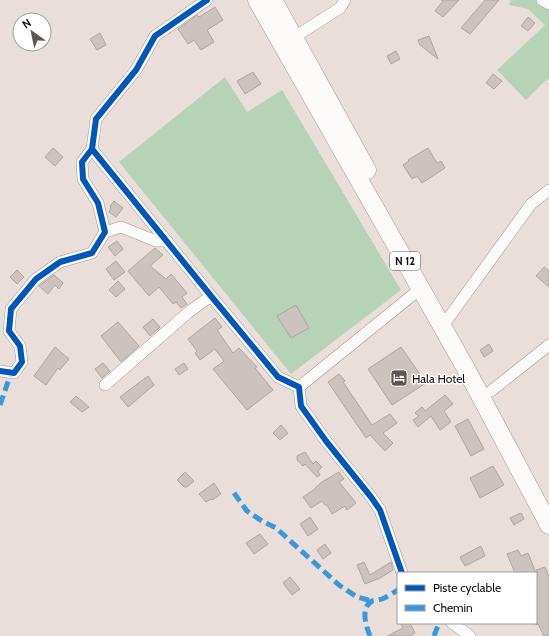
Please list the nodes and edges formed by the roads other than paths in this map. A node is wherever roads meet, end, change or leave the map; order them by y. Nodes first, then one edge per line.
1 (207, 0) edge
2 (257, 0) edge
3 (273, 0) edge
4 (345, 0) edge
5 (542, 0) edge
6 (549, 4) edge
7 (293, 38) junction
8 (92, 148) junction
9 (549, 190) edge
10 (376, 199) junction
11 (105, 232) junction
12 (166, 241) junction
13 (420, 289) junction
14 (211, 296) junction
15 (446, 321) junction
16 (549, 345) edge
17 (0, 371) edge
18 (105, 385) dead end
19 (299, 387) junction
20 (491, 390) junction
21 (549, 504) edge
22 (549, 524) edge
23 (402, 572) edge
24 (453, 624) edge
25 (470, 636) edge

1 - 8 street
2 - 10 main road, N 12
3 - 7 main road, N 12
4 - 7 street
5 - 6 street
7 - 10 main road, N 12
8 - 11 street
8 - 12 street
9 - 15 street
10 - 13 main road, N 12
10 - 15 main road, N 12
11 - 12 street
11 - 17 street
12 - 14 street
13 - 15 main road, N 12
13 - 19 street
14 - 18 street
14 - 19 street
15 - 20 main road, N 12
15 - 22 main road, N 12
16 - 20 street
19 - 23 street
20 - 21 main road, N 12
24 - 25 street

